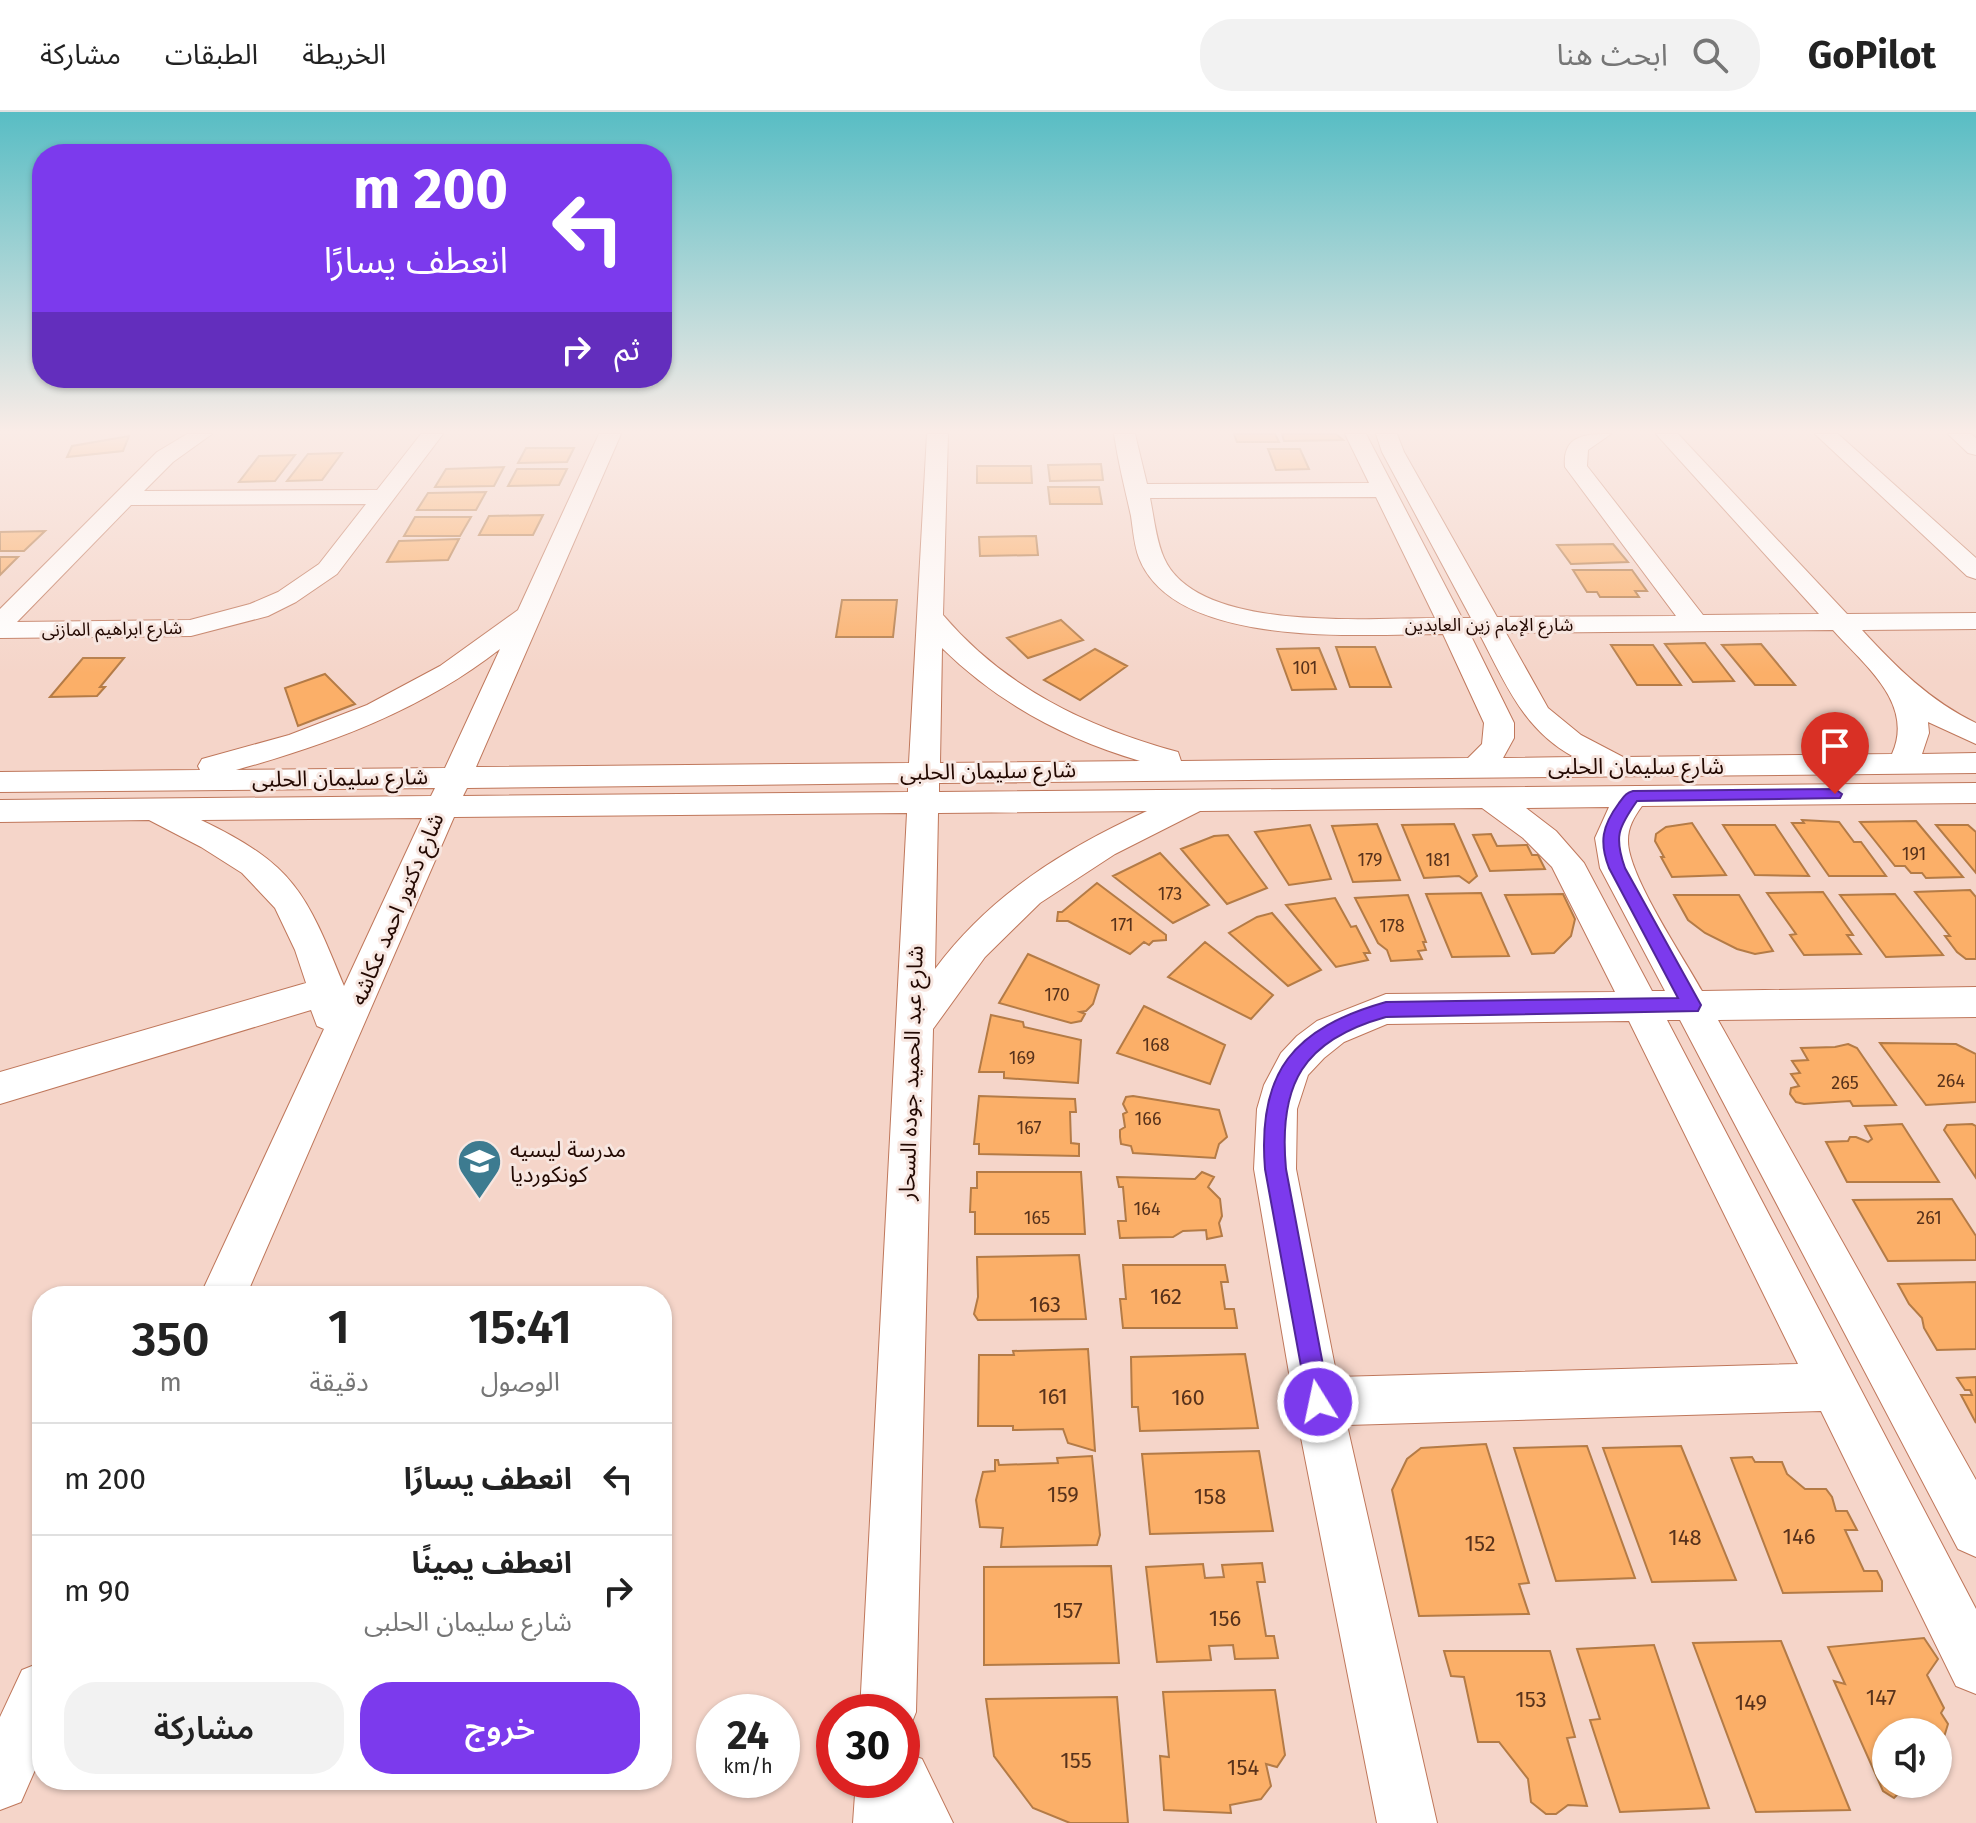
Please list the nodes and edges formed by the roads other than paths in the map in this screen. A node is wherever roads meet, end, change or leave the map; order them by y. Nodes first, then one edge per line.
1 (84, 514) edge
2 (109, 514) edge
3 (369, 514) edge
4 (575, 514) edge
5 (934, 514) edge
6 (1141, 514) edge
7 (1397, 514) edge
8 (1427, 514) edge
9 (1612, 514) edge
10 (1740, 514) edge
11 (1913, 514) edge
12 (1976, 571) edge
13 (0, 597) edge
14 (533, 608) junction
15 (930, 616) junction
16 (1976, 621) edge
17 (1840, 622) junction
18 (1695, 623) junction
19 (1488, 625) junction
20 (1453, 626) junction
21 (0, 627) edge
22 (1895, 682) junction
23 (1976, 735) edge
24 (1976, 763) edge
25 (1901, 764) junction
26 (1754, 765) junction
27 (1320, 769) junction
28 (456, 776) junction
29 (1626, 781) junction
30 (0, 782) edge
31 (46, 782) junction
32 (1482, 782) junction
33 (1202, 784) junction
34 (922, 787) junction
35 (1976, 793) edge
36 (1775, 794) junction
37 (1925, 794) junction
38 (155, 795) junction
39 (1330, 799) junction
40 (441, 807) junction
41 (12, 811) edge
42 (1976, 815) edge
43 (328, 991) junction
44 (1975, 1003) edge
45 (1691, 1005) junction
46 (1641, 1006) junction
47 (912, 1030) junction
48 (333, 1055) junction
49 (0, 1088) edge
50 (228, 1286) edge
51 (1835, 1387) junction
52 (1318, 1402) junction
53 (1976, 1531) edge
54 (1976, 1666) edge
55 (889, 1694) edge
56 (32, 1711) edge
57 (3, 1771) edge
58 (884, 1798) edge
59 (910, 1798) edge
60 (883, 1823) edge
61 (923, 1823) edge
62 (1407, 1823) edge

1 - 13 street
2 - 21 street
3 - 21 street, شارع ابراهيم المازنى
4 - 14 street, شارع دكتور احمد عكاشه
5 - 15 street, شارع عبد الحميد جوده السحار
6 - 20 street, شارع الإمام زين العابدين
7 - 20 street
8 - 19 street
9 - 18 street
10 - 17 street
11 - 12 street
14 - 28 street, شارع دكتور احمد عكاشه
14 - 38 street
15 - 33 street
15 - 34 street, شارع عبد الحميد جوده السحار
16 - 17 street, شارع الإمام زين العابدين
17 - 18 street, شارع الإمام زين العابدين
17 - 22 street
18 - 19 street, شارع الإمام زين العابدين
19 - 20 street, شارع الإمام زين العابدين
19 - 29 street
20 - 32 street
22 - 23 street
22 - 25 street
24 - 25 street, شارع سليمان الحلبى
25 - 26 street, شارع سليمان الحلبى
26 - 29 street, شارع سليمان الحلبى
26 - 36 street
27 - 32 street, شارع سليمان الحلبى
27 - 33 street, شارع سليمان الحلبى
27 - 39 street
28 - 34 street, شارع سليمان الحلبى
28 - 38 street, شارع سليمان الحلبى
28 - 40 street, شارع دكتور احمد عكاشه
29 - 32 street, شارع سليمان الحلبى
29 - 36 street, شارع سليمان الحلبى
29 - 45 street
30 - 31 street, شارع سليمان الحلبى
31 - 38 street, شارع سليمان الحلبى
31 - 41 street
32 - 39 street, شارع سليمان الحلبى
32 - 46 street
33 - 34 street, شارع سليمان الحلبى
33 - 39 street, شارع سليمان الحلبى
33 - 47 street
34 - 40 street, شارع سليمان الحلبى
34 - 47 street, شارع عبد الحميد جوده السحار
35 - 37 street, شارع سليمان الحلبى
36 - 37 street, شارع سليمان الحلبى
37 - 42 street
38 - 40 street, شارع سليمان الحلبى
38 - 41 street, شارع سليمان الحلبى
38 - 43 street
40 - 48 street, شارع دكتور احمد عكاشه
43 - 48 street
43 - 49 street
44 - 45 street
45 - 46 street
45 - 53 street
46 - 51 street
46 - 52 street
47 - 55 street, شارع عبد الحميد جوده السحار
48 - 50 street, شارع دكتور احمد عكاشه
51 - 52 street
51 - 54 street
52 - 62 street
56 - 57 street
58 - 60 street
59 - 61 street

